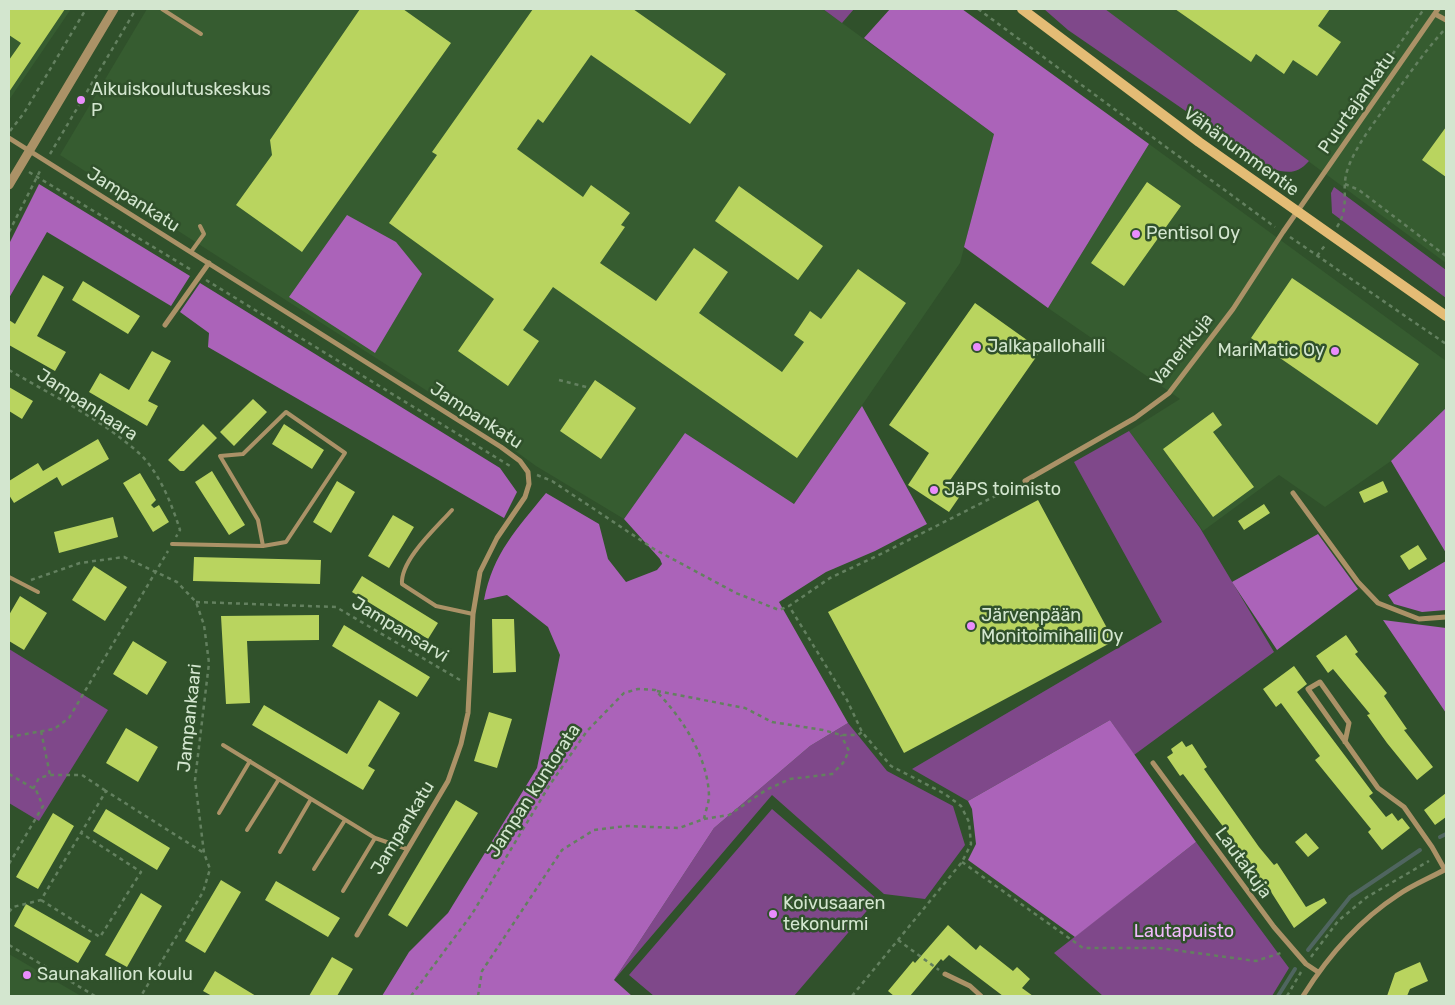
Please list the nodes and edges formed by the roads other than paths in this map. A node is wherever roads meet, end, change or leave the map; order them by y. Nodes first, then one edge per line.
1 (114, 9) edge
2 (162, 9) edge
3 (1022, 9) edge
4 (1436, 11) edge
5 (1446, 20) edge
6 (201, 34) dead end
7 (9, 138) edge
8 (28, 150) junction
9 (9, 185) edge
10 (1298, 212) junction
11 (200, 226) dead end
12 (191, 252) junction
13 (209, 263) junction
14 (1446, 316) edge
15 (165, 325) dead end
16 (1025, 480) road end
17 (1293, 493) dead end
18 (452, 510) dead end
19 (172, 544) road end
20 (263, 546) junction
21 (9, 577) edge
22 (38, 592) dead end
23 (473, 614) junction
24 (1446, 617) edge
25 (1346, 742) junction
26 (223, 745) dead end
27 (250, 761) junction
28 (1152, 763) dead end
29 (279, 779) junction
30 (311, 799) junction
31 (219, 813) dead end
32 (345, 820) junction
33 (247, 830) dead end
34 (375, 838) junction
35 (408, 849) junction
36 (280, 852) dead end
37 (314, 869) dead end
38 (1446, 869) edge
39 (343, 891) dead end
40 (357, 935) dead end
41 (1318, 972) junction
42 (945, 974) road end
43 (980, 996) edge
44 (1303, 996) edge

1 - 8 street
2 - 6 lane
3 - 10 main road, Vähänummentie
4 - 5 street
4 - 10 street, Puurtajankatu
7 - 8 street, Jampankatu
8 - 9 street
8 - 12 street, Jampankatu
10 - 14 main road, Vähänummentie
10 - 16 street, Vanerikuja
11 - 12 lane
12 - 13 street, Jampankatu
13 - 15 street
13 - 23 street, Jampankatu
17 - 24 street
18 - 23 lane
19 - 20 lane
20 - 20 lane
21 - 22 lane
23 - 35 street, Jampankatu
25 - 25 street
25 - 38 street
26 - 27 lane
27 - 29 lane
27 - 31 lane
28 - 41 street, Lautakuja
29 - 30 lane
29 - 33 lane
30 - 32 lane
30 - 36 lane
32 - 34 lane
32 - 37 lane
34 - 35 lane
34 - 39 lane
35 - 40 street, Jampankatu
38 - 41 street
41 - 44 street
42 - 43 street

